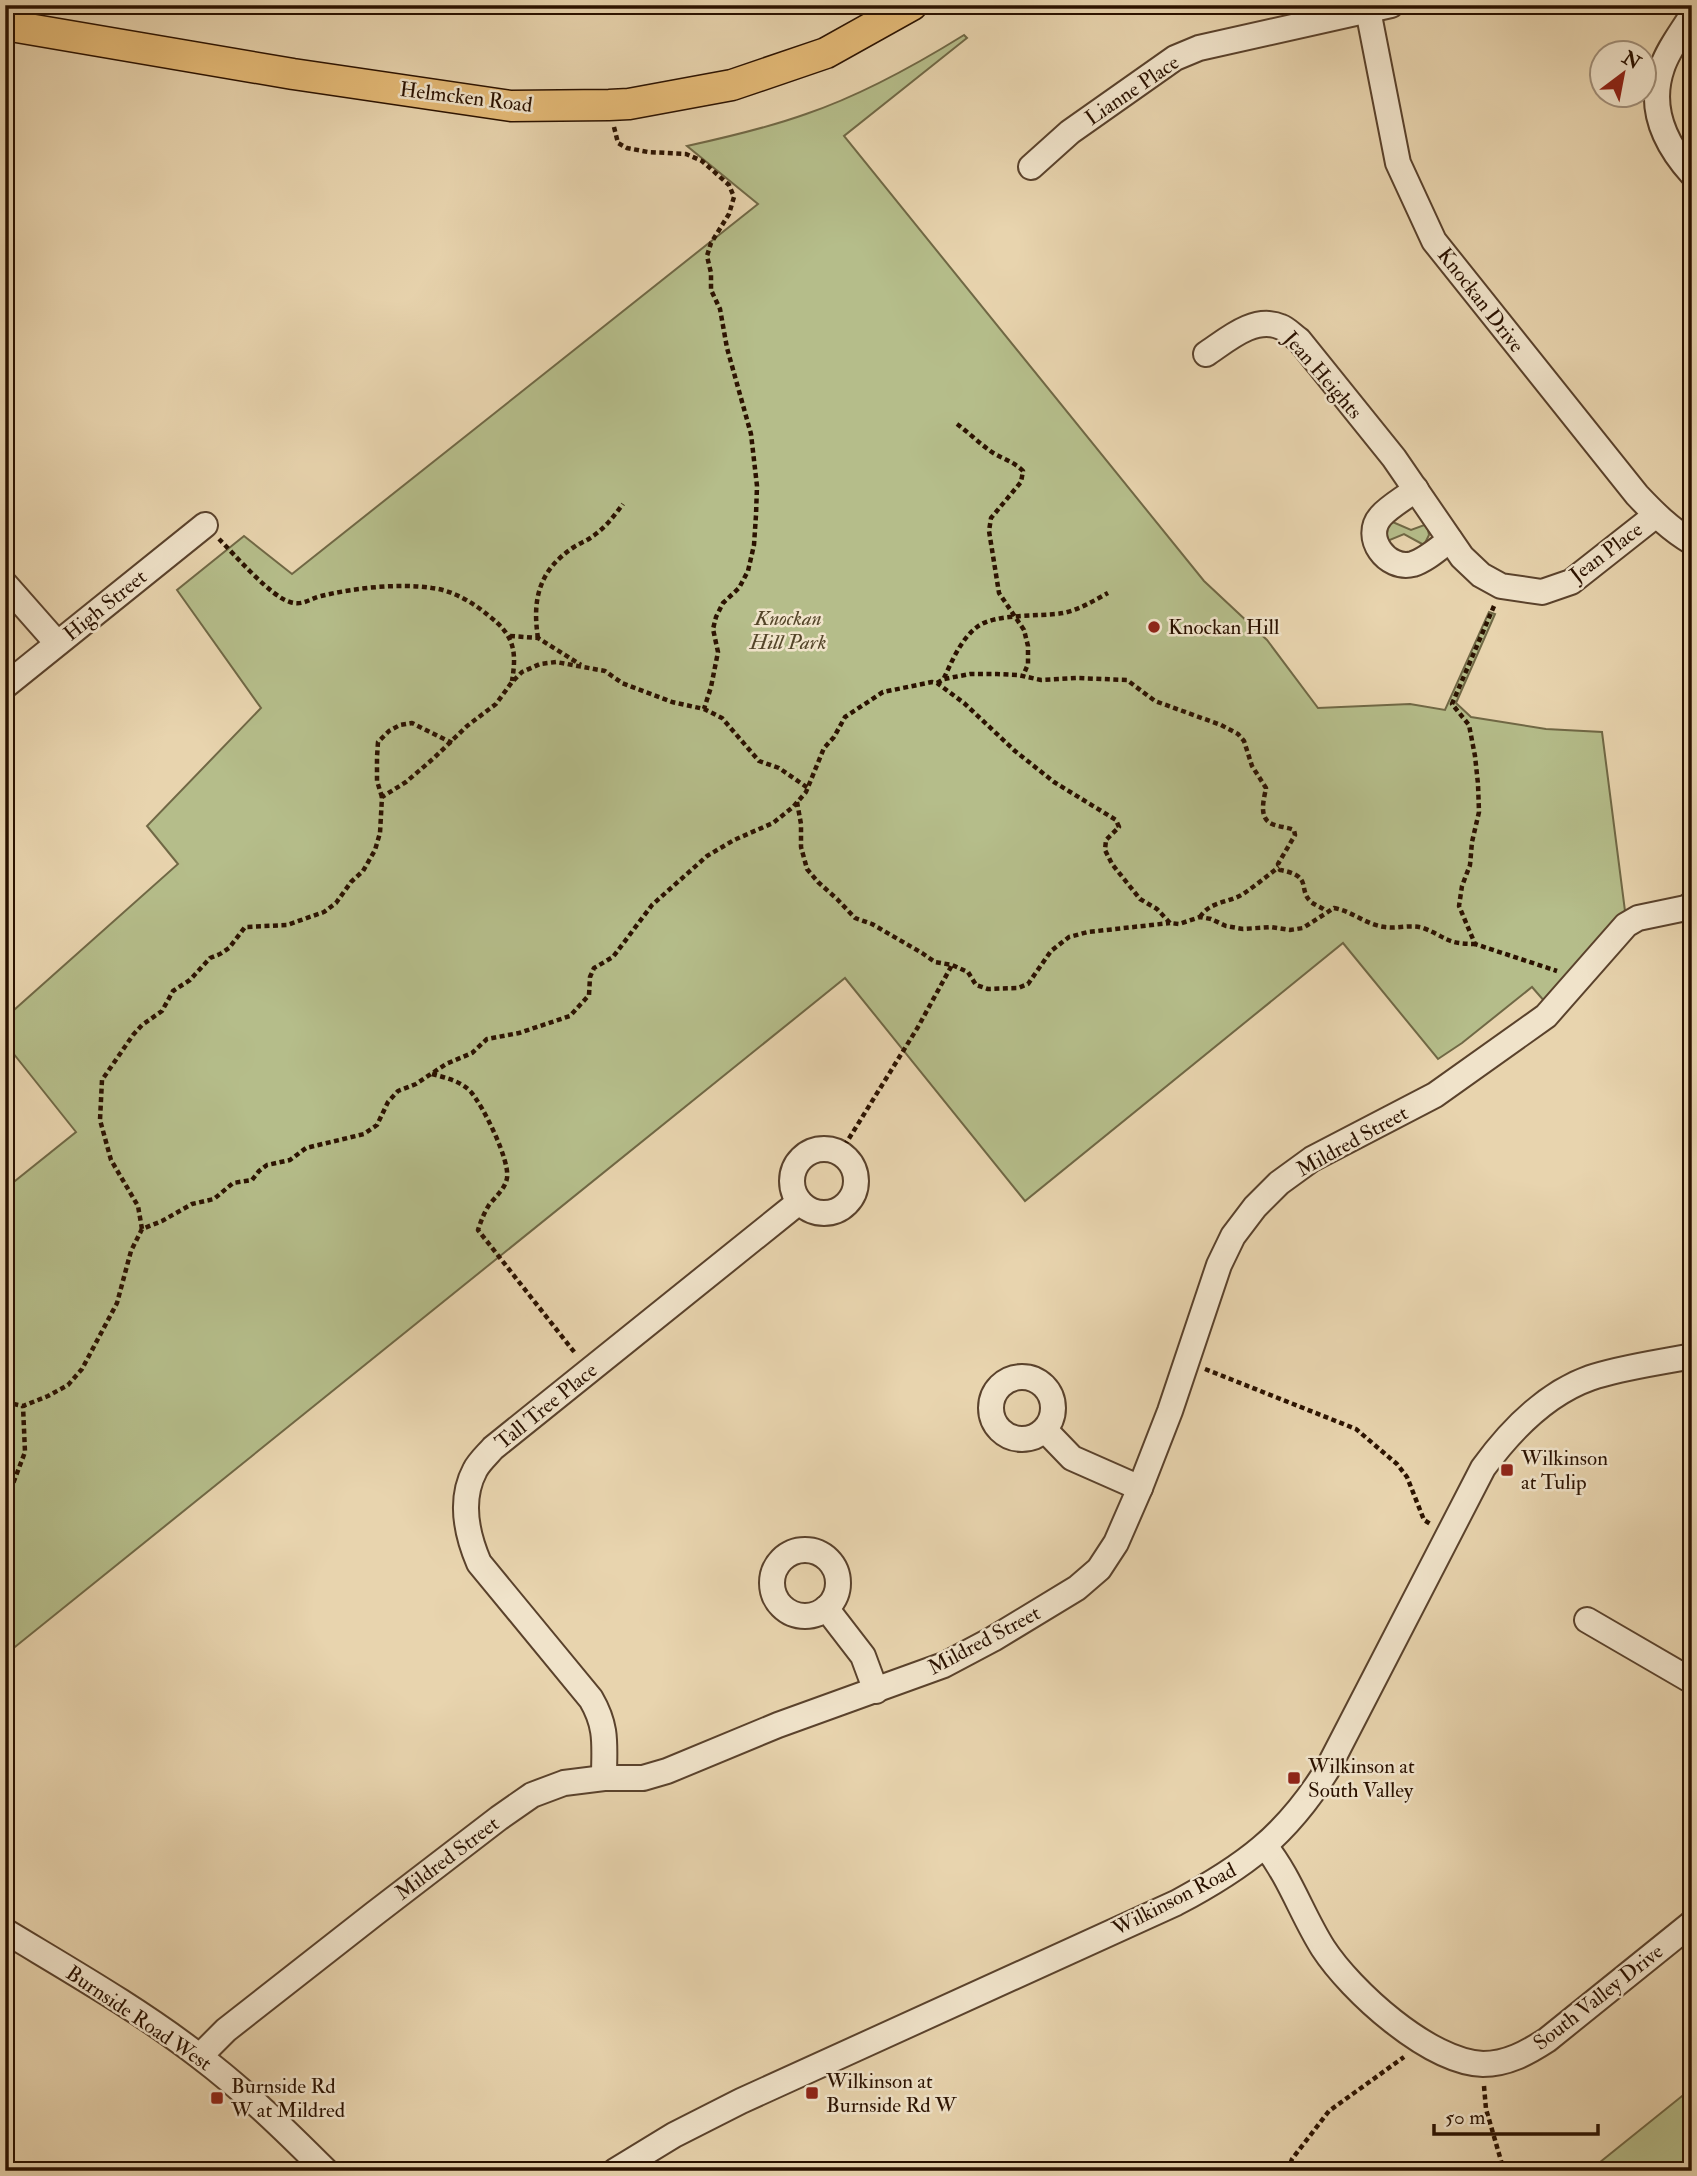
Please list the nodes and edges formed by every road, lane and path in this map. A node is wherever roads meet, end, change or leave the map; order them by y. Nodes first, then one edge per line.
1 (912, 5) edge
2 (1375, 7) edge
3 (1692, 15) edge
4 (5, 25) edge
5 (609, 105) junction
6 (1031, 167) dead end
7 (1692, 174) edge
8 (1206, 354) dead end
9 (957, 424) dead end
10 (1416, 489) junction
11 (623, 504) dead end
12 (1656, 515) junction
13 (205, 525) joint
14 (1450, 540) junction
15 (1692, 542) edge
16 (5, 584) edge
17 (1501, 586) junction
18 (1108, 593) dead end
19 (1016, 618) junction
20 (510, 636) junction
21 (538, 638) junction
22 (58, 643) junction
23 (582, 666) junction
24 (1023, 676) junction
25 (944, 679) junction
26 (512, 682) junction
27 (937, 683) junction
28 (5, 686) edge
29 (704, 709) junction
30 (452, 743) junction
31 (808, 788) junction
32 (382, 797) junction
33 (797, 801) junction
34 (1279, 867) junction
35 (1692, 904) edge
36 (1326, 911) junction
37 (1200, 917) junction
38 (1170, 923) junction
39 (1475, 944) junction
40 (952, 965) junction
41 (1587, 971) junction
42 (431, 1074) junction
43 (840, 1153) junction
44 (799, 1202) junction
45 (142, 1229) junction
46 (561, 1334) dead end
47 (1692, 1356) edge
48 (1187, 1363) junction
49 (5, 1402) edge
50 (23, 1406) junction
51 (1045, 1430) dead end
52 (1140, 1488) junction
53 (5, 1497) edge
54 (1424, 1520) dead end
55 (827, 1608) dead end
56 (1587, 1620) dead end
57 (1692, 1681) edge
58 (876, 1691) junction
59 (604, 1779) junction
60 (1265, 1846) junction
61 (1692, 1923) edge
62 (5, 1931) edge
63 (1420, 2041) junction
64 (200, 2056) junction
65 (1482, 2064) junction
66 (326, 2171) edge
67 (615, 2171) edge
68 (1288, 2171) edge
69 (1504, 2171) edge

1 - 5 main road, Helmcken Road
2 - 6 street, Lianne Place
2 - 12 street, Knockan Drive
3 - 7 street
4 - 5 main road, Helmcken Road
5 - 29 path
8 - 10 street, Jean Heights
9 - 19 path
10 - 14 street, Jean Place
10 - 14 street
11 - 21 path
12 - 15 street, Knockan Drive
12 - 17 street, Jean Place
13 - 20 path
13 - 22 street, High Street
14 - 17 street, Jean Place
16 - 22 street
17 - 39 path
18 - 19 path
19 - 24 path
19 - 25 path
20 - 21 path
20 - 26 path
21 - 23 path
22 - 28 street, High Street
23 - 26 path
23 - 29 path
24 - 25 path
24 - 34 path
25 - 27 path
26 - 30 path
27 - 31 path
27 - 38 path
29 - 31 path
30 - 32 path
30 - 32 path
31 - 33 path
32 - 45 path
33 - 40 path
33 - 42 path
34 - 36 path
34 - 37 path
35 - 41 street, Mildred Street
36 - 37 path
36 - 39 path
37 - 38 path
38 - 40 path
39 - 41 path
40 - 43 path
41 - 48 street, Mildred Street
42 - 45 path
42 - 46 path
43 - 44 street
43 - 44 street
44 - 59 street, Tall Tree Place
45 - 50 path
47 - 60 street, Wilkinson Road
48 - 52 street, Mildred Street
48 - 54 path
49 - 50 path
50 - 53 path
51 - 52 street
52 - 58 street, Mildred Street
55 - 58 street
56 - 57 street
58 - 59 street, Mildred Street
59 - 64 street, Mildred Street
60 - 63 street, South Valley Drive
60 - 67 street, Wilkinson Road
61 - 65 street, South Valley Drive
62 - 64 street, Burnside Road West
63 - 65 street, South Valley Drive
63 - 68 path
64 - 66 street, Burnside Road West
65 - 69 path

